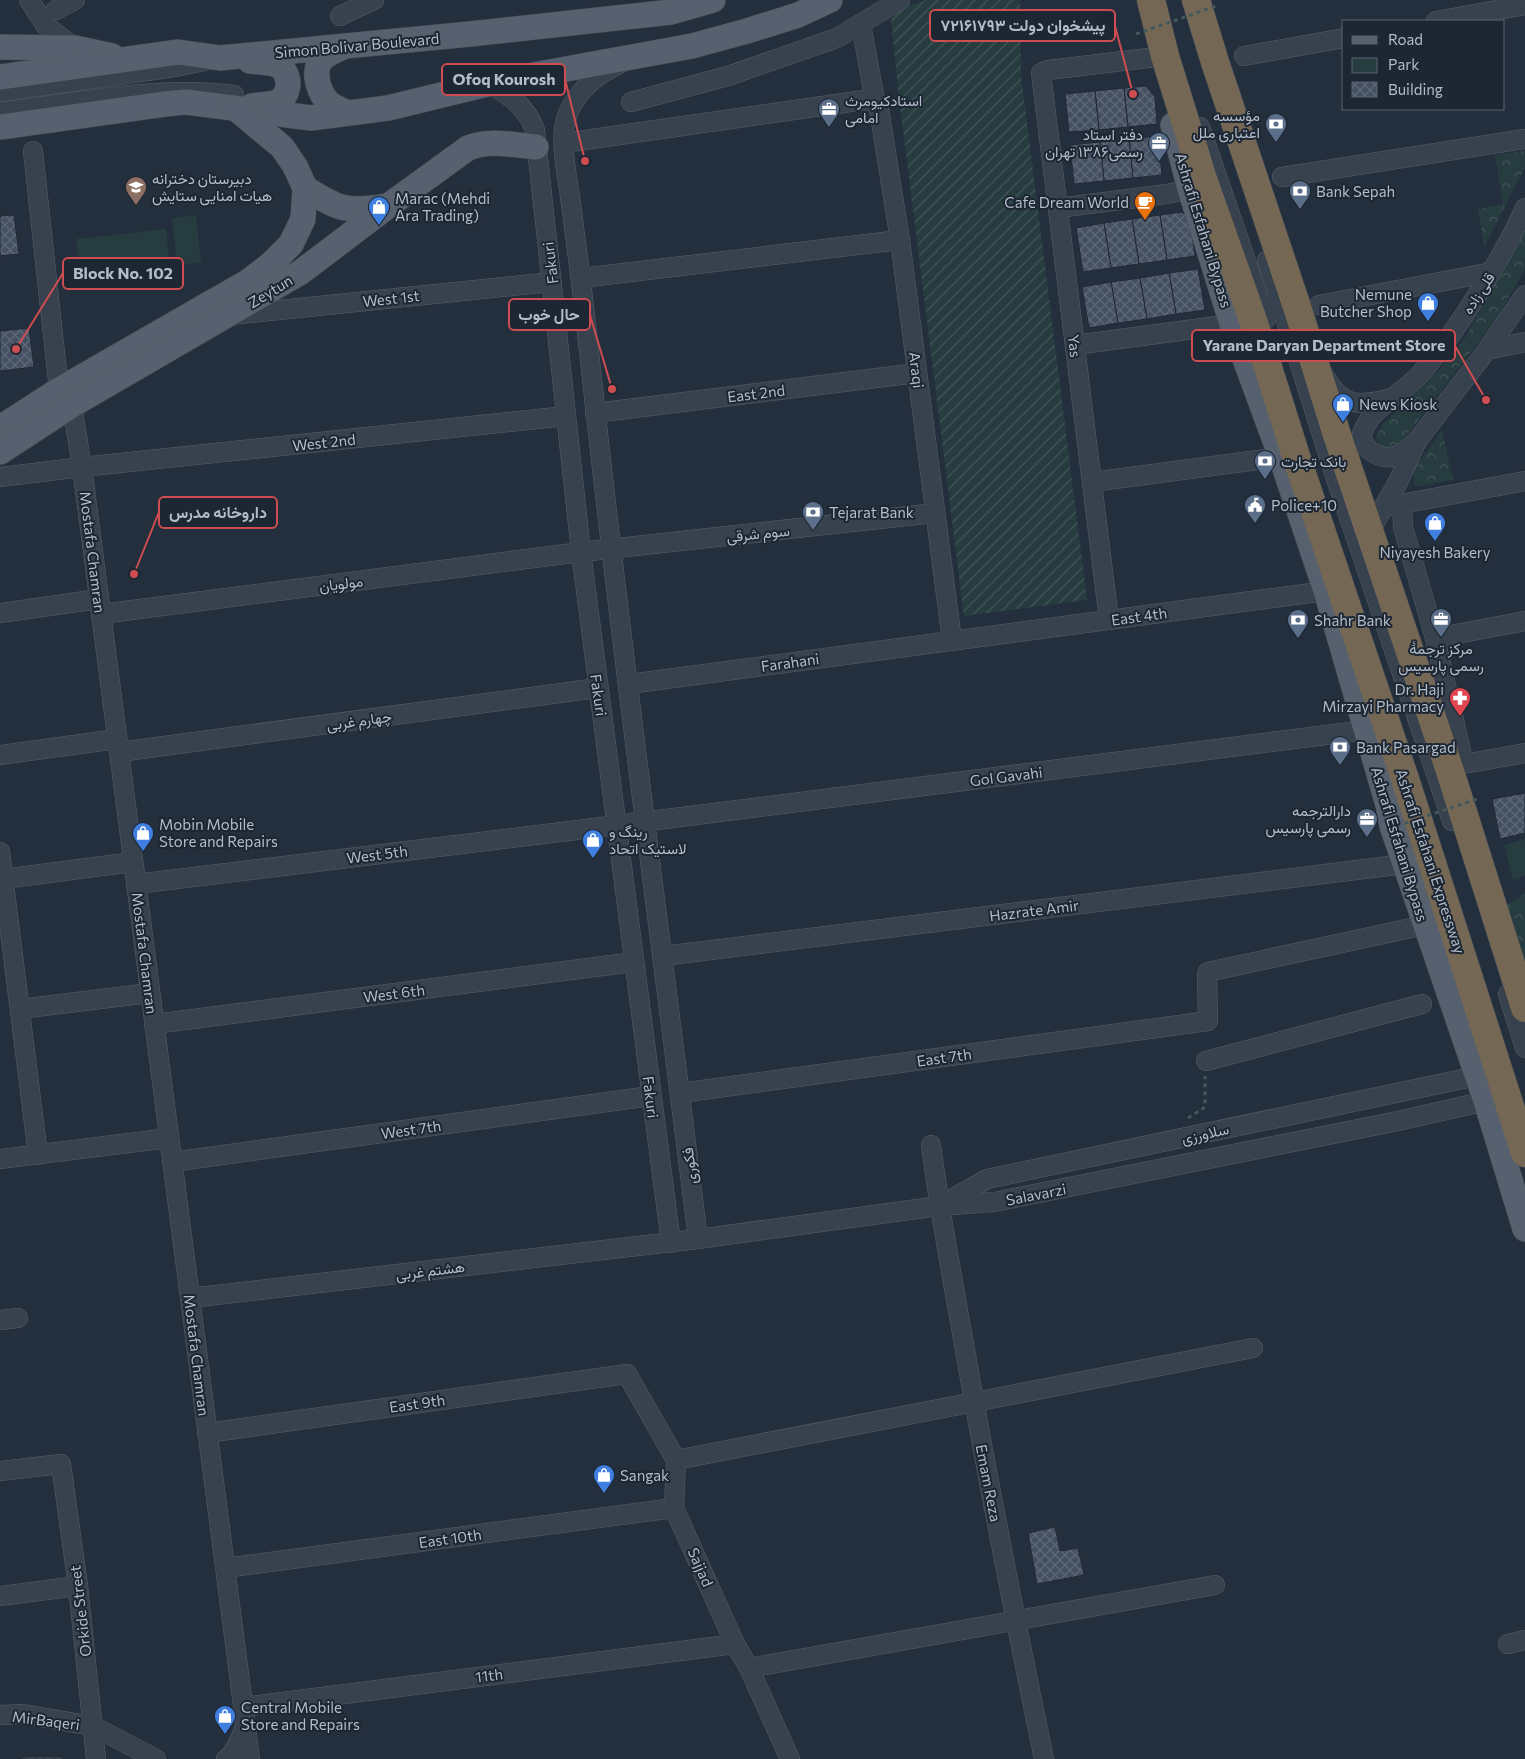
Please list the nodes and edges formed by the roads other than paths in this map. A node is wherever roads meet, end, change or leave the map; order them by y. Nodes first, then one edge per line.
1 (29, 0) edge
2 (75, 0) edge
3 (374, 0) edge
4 (713, 0) edge
5 (830, 0) edge
6 (900, 0) edge
7 (1151, 0) edge
8 (1185, 0) edge
9 (1207, 2) edge
10 (1525, 5) edge
11 (667, 6) edge
12 (626, 8) edge
13 (56, 10) dead end
14 (340, 16) dead end
15 (1442, 20) edge
16 (861, 24) junction
17 (1342, 38) edge
18 (1154, 43) junction
19 (347, 45) junction
20 (0, 48) edge
21 (75, 48) junction
22 (1244, 56) dead end
23 (220, 58) junction
24 (629, 59) junction
25 (127, 60) junction
26 (0, 77) edge
27 (490, 84) junction
28 (0, 92) edge
29 (875, 100) junction
30 (631, 102) dead end
31 (236, 108) junction
32 (0, 112) edge
33 (348, 113) junction
34 (0, 126) edge
35 (1525, 139) edge
36 (564, 143) junction
37 (536, 147) junction
38 (33, 151) dead end
39 (1282, 177) dead end
40 (305, 188) junction
41 (1190, 189) junction
42 (388, 206) junction
43 (1058, 208) junction
44 (1525, 208) edge
45 (900, 240) junction
46 (1492, 272) junction
47 (581, 278) junction
48 (552, 282) junction
49 (1525, 295) edge
50 (1319, 305) dead end
51 (230, 315) junction
52 (1232, 324) junction
53 (1525, 342) edge
54 (1075, 345) junction
55 (1310, 349) junction
56 (1487, 350) junction
57 (917, 373) junction
58 (65, 397) junction
59 (1395, 397) junction
60 (595, 413) junction
61 (566, 416) junction
62 (0, 428) edge
63 (1416, 441) junction
64 (0, 452) edge
65 (1281, 457) junction
66 (82, 467) junction
67 (0, 477) edge
68 (1525, 481) edge
69 (1092, 482) junction
70 (1393, 505) junction
71 (935, 513) junction
72 (1368, 528) junction
73 (611, 549) junction
74 (581, 552) junction
75 (1326, 591) junction
76 (100, 607) junction
77 (0, 613) edge
78 (1109, 620) junction
79 (1525, 621) edge
80 (1435, 638) junction
81 (952, 641) junction
82 (629, 684) junction
83 (598, 688) junction
84 (1366, 730) junction
85 (118, 745) junction
86 (1525, 753) edge
87 (0, 755) edge
88 (645, 821) junction
89 (618, 825) junction
90 (0, 852) edge
91 (133, 862) junction
92 (1405, 864) junction
93 (3, 880) junction
94 (136, 884) junction
95 (1425, 925) junction
96 (663, 956) junction
97 (634, 962) junction
98 (150, 993) junction
99 (1422, 1004) dead end
100 (1525, 1008) edge
101 (20, 1009) junction
102 (154, 1024) junction
103 (1525, 1048) edge
104 (1206, 1062) road end
105 (1477, 1076) junction
106 (680, 1093) junction
107 (1391, 1094) junction
108 (651, 1096) junction
109 (1486, 1101) junction
110 (1525, 1112) edge
111 (1398, 1121) junction
112 (169, 1138) junction
113 (931, 1145) dead end
114 (1525, 1153) edge
115 (38, 1155) junction
116 (0, 1159) edge
117 (172, 1162) junction
118 (939, 1206) junction
119 (1525, 1229) edge
120 (698, 1239) junction
121 (671, 1242) junction
122 (190, 1298) junction
123 (1253, 1348) dead end
124 (974, 1403) junction
125 (207, 1433) junction
126 (676, 1460) junction
127 (0, 1471) edge
128 (674, 1508) junction
129 (225, 1568) junction
130 (1216, 1585) dead end
131 (78, 1586) junction
132 (0, 1596) edge
133 (1015, 1621) junction
134 (735, 1644) junction
135 (749, 1668) junction
136 (243, 1707) junction
137 (0, 1715) edge
138 (92, 1726) junction
139 (245, 1726) junction
140 (96, 1759) edge
141 (156, 1759) edge
142 (226, 1759) edge
143 (250, 1759) edge
144 (790, 1759) edge
145 (1044, 1759) edge

1 - 21 street
2 - 13 street
3 - 14 street
4 - 11 main road, Simon Bolivar Boulevard
5 - 24 main road
6 - 16 street
7 - 18 highway, Ashrafi Esfahani Expressway
8 - 103 street
9 - 55 highway
10 - 15 street
11 - 12 main road, Simon Bolivar Boulevard
12 - 19 main road, Simon Bolivar Boulevard
16 - 29 street, Araqi
16 - 30 street
17 - 22 street
18 - 41 main road, Ashrafi Esfahani Bypass
18 - 43 street, Yas
18 - 110 street
18 - 114 highway, Ashrafi Esfahani Expressway
19 - 23 main road, Simon Bolivar Boulevard
19 - 33 main road
20 - 21 main road
21 - 25 main road
23 - 25 main road, Simon Bolivar Boulevard
23 - 28 street
23 - 31 main road
24 - 27 main road
24 - 36 street, Fakuri
25 - 26 main road, Simon Bolivar Boulevard
27 - 33 main road
27 - 37 street
29 - 36 street
29 - 45 street, Araqi
31 - 32 street
31 - 33 main road
31 - 34 main road
31 - 40 main road
35 - 39 street
36 - 47 street, Fakuri
37 - 42 main road, Zeytun
37 - 48 street, Fakuri
38 - 58 street, Mostafa Chamran
40 - 42 main road
40 - 58 main road, Zeytun
41 - 43 street
41 - 52 main road, Ashrafi Esfahani Bypass
42 - 51 main road, Zeytun
43 - 54 street, Yas
44 - 46 street, قلی زاده
45 - 47 street
45 - 57 street, Araqi
46 - 50 street
46 - 59 street, قلی زاده
47 - 60 street, Fakuri
48 - 51 street, West 1st
48 - 61 street, Fakuri
49 - 56 street
51 - 58 main road, Zeytun
52 - 54 street
52 - 65 main road, Ashrafi Esfahani Bypass
53 - 56 street
54 - 69 street, Yas
55 - 59 street, قلی زاده
55 - 72 highway
56 - 63 street
57 - 60 street, East 2nd
57 - 71 street, Araqi
58 - 62 main road, Zeytun
58 - 64 main road, Zeytun
58 - 66 street, Mostafa Chamran
59 - 63 street
60 - 73 street, Fakuri
61 - 66 street, West 2nd
61 - 74 street, Fakuri
63 - 70 street
65 - 69 street
65 - 75 main road, Ashrafi Esfahani Bypass
66 - 67 street, West 2nd
66 - 76 street, Mostafa Chamran
68 - 70 street
69 - 78 street, Yas
70 - 72 street
70 - 80 street
71 - 73 street, سوم شرقی
71 - 81 street, Araqi
72 - 100 highway
73 - 74 street, سوم شرقی
73 - 82 street, Fakuri
74 - 76 street, مولویان
74 - 83 street, Fakuri
75 - 78 street, East 4th
75 - 84 main road, Ashrafi Esfahani Bypass
76 - 77 street, مولویان
76 - 85 street, Mostafa Chamran
78 - 81 street, East 4th
79 - 80 street
80 - 86 street
81 - 82 street, Farahani
82 - 88 street, Fakuri
83 - 85 street, چهارم غربی
83 - 89 street, Fakuri
84 - 88 street, Gol Gavahi
84 - 92 main road, Ashrafi Esfahani Bypass
85 - 87 street, چهارم غربی
85 - 91 street, Mostafa Chamran
88 - 89 street, Gol Gavahi
88 - 96 street, Fakuri
89 - 94 street, West 5th
89 - 97 street, Fakuri
90 - 93 street
91 - 93 street
91 - 94 street, Mostafa Chamran
92 - 95 main road, Ashrafi Esfahani Bypass
92 - 96 street, Hazrate Amir
93 - 101 street
94 - 98 street, Mostafa Chamran
95 - 105 main road, Ashrafi Esfahani Bypass
95 - 106 street, East 7th
96 - 106 street, Fakuri
97 - 102 street, West 6th
97 - 108 street, Fakuri
98 - 101 street
98 - 102 street, Mostafa Chamran
99 - 104 street
101 - 115 street
102 - 112 street, Mostafa Chamran
105 - 107 street, سلاورزی
105 - 109 main road, Ashrafi Esfahani Bypass
106 - 120 street, فکوری
107 - 111 street
107 - 118 street, سلاورزی
108 - 117 street, West 7th
108 - 121 street, Fakuri
109 - 111 street
109 - 119 main road, Ashrafi Esfahani Bypass
111 - 118 street, Salavarzi
112 - 115 street
112 - 117 street, Mostafa Chamran
113 - 118 street, Emam Reza
115 - 116 street
117 - 122 street, Mostafa Chamran
118 - 120 street, Salavarzi
118 - 124 street, Emam Reza
120 - 121 street, Salavarzi
121 - 122 street, هشتم غربی
122 - 125 street, Mostafa Chamran
123 - 124 street
124 - 126 street
124 - 133 street, Emam Reza
125 - 126 street, East 9th
125 - 129 street, Mostafa Chamran
126 - 128 street, Sajjad
127 - 131 street, Orkide Street
128 - 129 street, East 10th
128 - 134 street, Sajjad
129 - 136 street, Mostafa Chamran
130 - 133 street
131 - 132 street
131 - 138 street, Orkide Street
133 - 135 street
133 - 145 street, Emam Reza
134 - 135 street, Sajjad
134 - 136 street, 11th
135 - 144 street, Sajjad
136 - 139 street, Mostafa Chamran
137 - 138 street, MirBaqeri
138 - 140 street, Orkide Street
138 - 141 street, MirBaqeri
139 - 142 street
139 - 143 street, Mostafa Chamran

